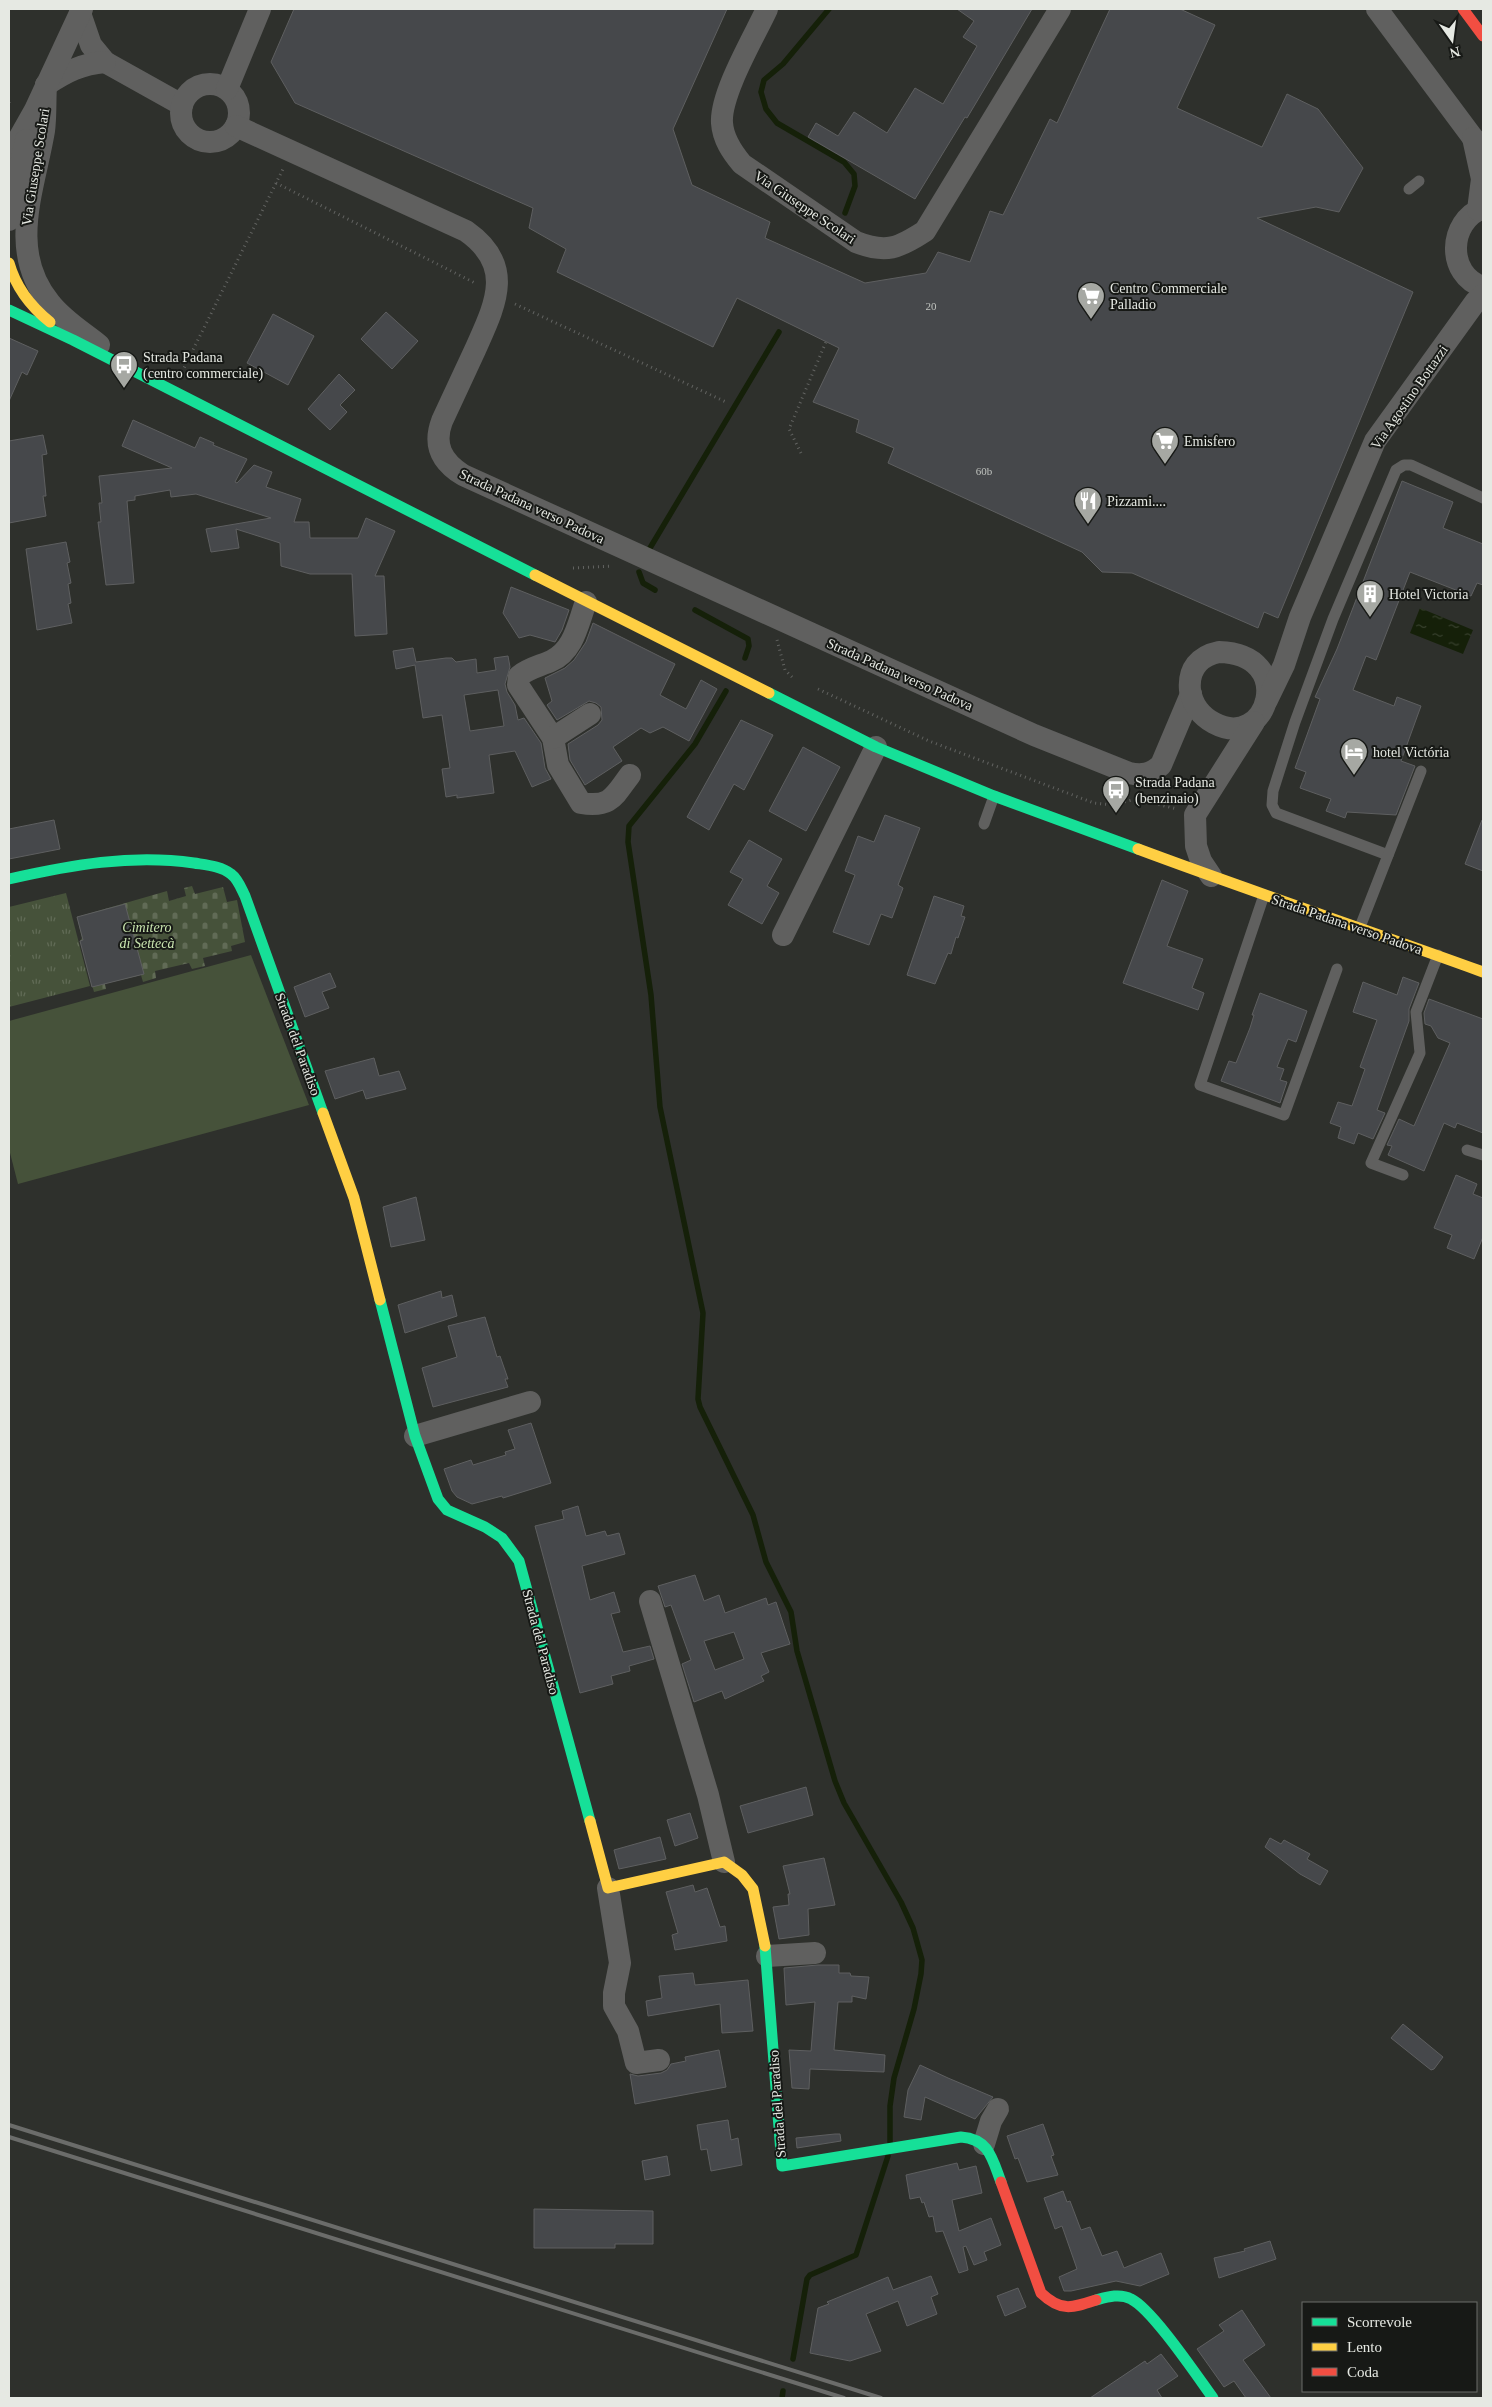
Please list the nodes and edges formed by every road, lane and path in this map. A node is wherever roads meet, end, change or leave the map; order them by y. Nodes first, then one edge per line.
1 (767, 9) edge
2 (1060, 9) edge
3 (1377, 9) edge
4 (1463, 9) edge
5 (81, 11) edge
6 (259, 12) edge
7 (1483, 36) edge
8 (104, 62) junction
9 (46, 85) junction
10 (227, 89) junction
11 (182, 105) junction
12 (35, 110) junction
13 (236, 126) junction
14 (1478, 144) edge
15 (9, 156) edge
16 (284, 168) dead end
17 (1419, 181) dead end
18 (276, 183) junction
19 (1410, 189) dead end
20 (1481, 209) edge
21 (9, 220) edge
22 (9, 264) edge
23 (479, 285) dead end
24 (1483, 287) edge
25 (1483, 295) edge
26 (507, 300) dead end
27 (9, 310) edge
28 (73, 340) junction
29 (826, 342) dead end
30 (174, 367) dead end
31 (129, 370) junction
32 (182, 372) junction
33 (191, 376) dead end
34 (726, 402) dead end
35 (801, 453) dead end
36 (1483, 498) edge
37 (617, 566) dead end
38 (570, 568) dead end
39 (586, 602) junction
40 (1300, 617) junction
41 (774, 634) dead end
42 (1247, 658) junction
43 (794, 678) dead end
44 (810, 686) dead end
45 (1191, 694) junction
46 (1267, 700) junction
47 (590, 714) dead end
48 (1254, 722) junction
49 (1218, 725) junction
50 (553, 738) junction
51 (1056, 745) junction
52 (876, 747) junction
53 (1421, 771) dead end
54 (630, 775) dead end
55 (994, 796) junction
56 (1184, 811) dead end
57 (984, 824) dead end
58 (1388, 855) junction
59 (1211, 876) junction
60 (9, 879) edge
61 (1264, 895) junction
62 (1360, 927) junction
63 (783, 935) dead end
64 (1438, 955) junction
65 (1337, 969) dead end
66 (1483, 972) edge
67 (1467, 1150) dead end
68 (1483, 1155) edge
69 (1403, 1176) dead end
70 (530, 1402) dead end
71 (415, 1436) junction
72 (650, 1601) dead end
73 (724, 1862) junction
74 (608, 1888) junction
75 (815, 1953) dead end
76 (767, 1956) junction
77 (659, 2060) dead end
78 (998, 2109) dead end
79 (984, 2144) junction
80 (1213, 2398) edge

1 - 2 street, Via Giuseppe Scolari
3 - 14 street
4 - 7 street
5 - 8 street, Via Giuseppe Scolari
5 - 9 street, Via Giuseppe Scolari
6 - 10 street
8 - 9 street
8 - 11 street, Via Giuseppe Scolari
9 - 12 street, Via Giuseppe Scolari
9 - 31 street, Via Giuseppe Scolari
10 - 11 street
10 - 13 street
11 - 13 street
12 - 15 street, Via Giuseppe Scolari
12 - 21 street, Via Giuseppe Scolari
13 - 51 street, Strada Padana verso Padova
14 - 20 street
16 - 18 path
17 - 19 lane
18 - 23 path
18 - 32 path
20 - 24 street
22 - 28 street
25 - 40 street, Via Agostino Bottazzi
26 - 34 path
27 - 28 street
28 - 31 street, Strada Padana verso Padova
29 - 35 path
30 - 32 path
31 - 39 street, Strada Padana verso Padova
32 - 33 path
36 - 58 lane
37 - 38 path
39 - 50 street
39 - 52 street, Strada Padana verso Padova
40 - 42 street, Via Agostino Bottazzi
40 - 46 street, Via Agostino Bottazzi
41 - 43 path
42 - 45 street, Strada Padana verso Padova
42 - 46 street
44 - 56 path
45 - 49 street
45 - 51 street, Strada Padana verso Padova
46 - 48 street
47 - 50 street
48 - 49 street, Strada Padana verso Padova
48 - 59 street
49 - 51 street, Strada Padana verso Padova
50 - 54 street
52 - 55 street, Strada Padana verso Padova
52 - 63 street
53 - 58 lane
55 - 57 lane
55 - 59 street, Strada Padana verso Padova
58 - 62 lane
59 - 61 street, Strada Padana verso Padova
60 - 71 street, Strada del Paradiso
61 - 62 street, Strada Padana verso Padova
61 - 65 lane
62 - 64 street, Strada Padana verso Padova
64 - 66 street, Strada Padana verso Padova
64 - 69 lane
67 - 68 lane
70 - 71 street
71 - 74 street, Strada del Paradiso
72 - 73 street
73 - 74 street
73 - 76 street, Strada del Paradiso
74 - 77 street, Strada del Paradiso
75 - 76 street
76 - 79 street, Strada del Paradiso
78 - 79 street
79 - 80 street

